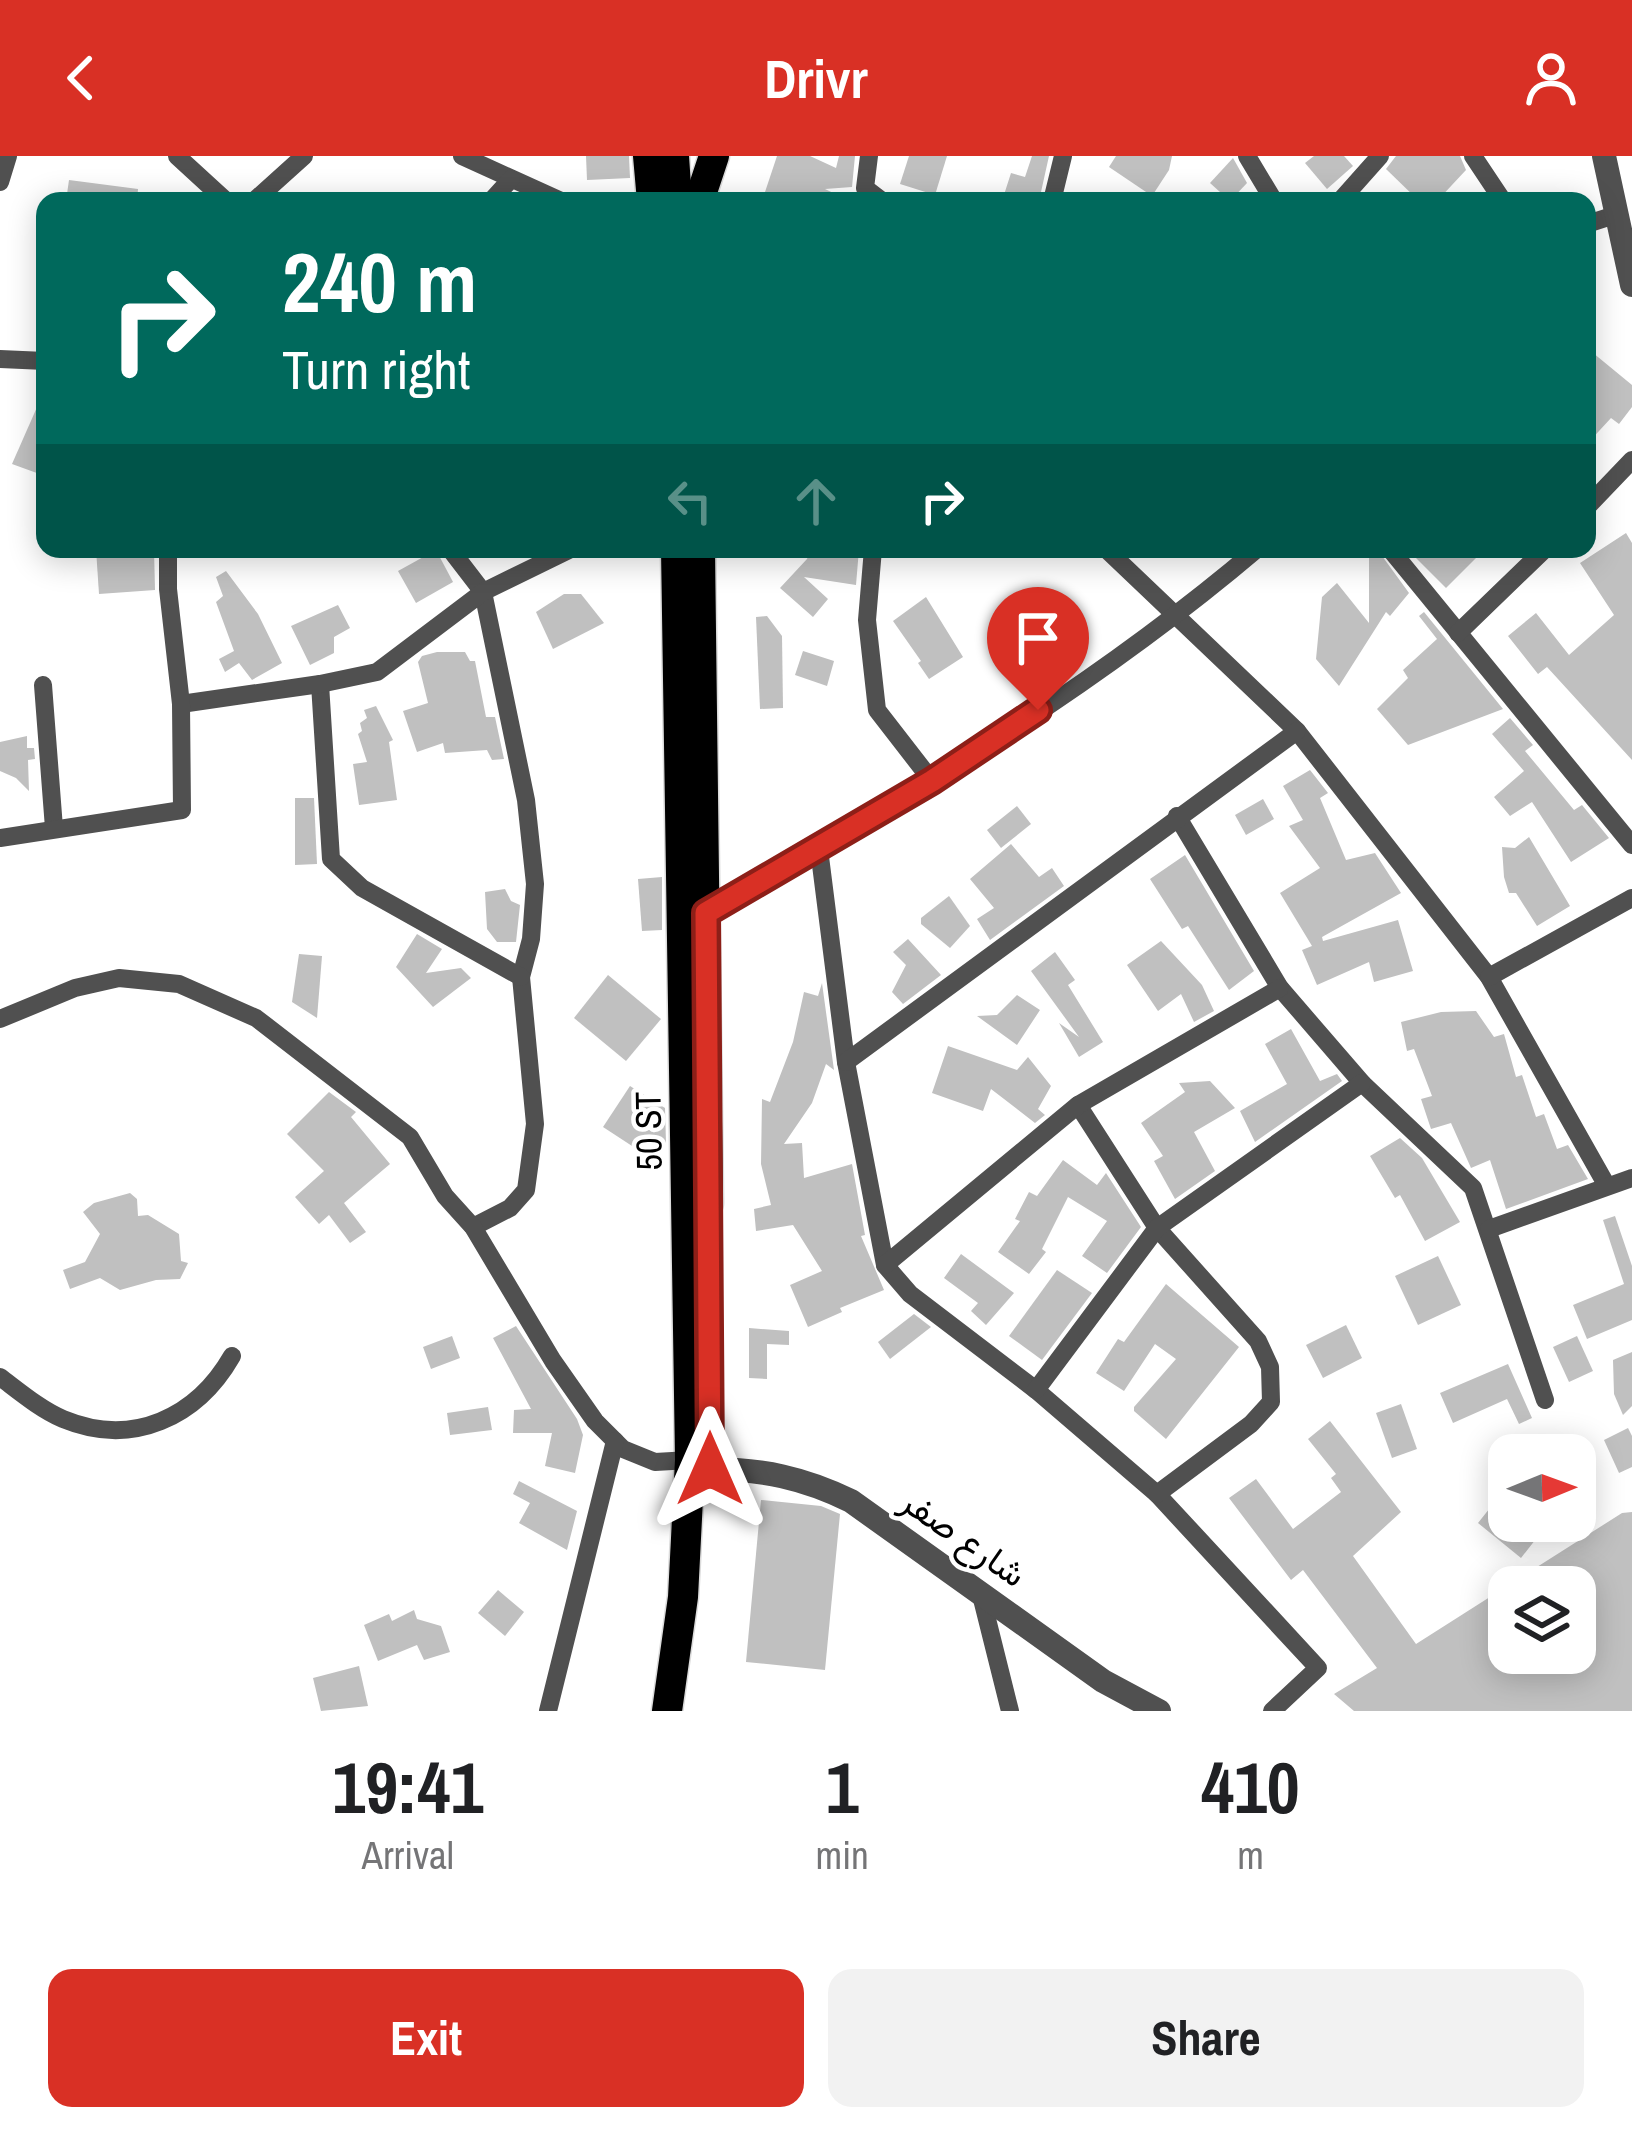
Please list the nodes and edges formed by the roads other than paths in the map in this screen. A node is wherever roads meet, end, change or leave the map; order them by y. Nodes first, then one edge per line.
1 (8, 156) edge
2 (177, 156) edge
3 (304, 156) edge
4 (461, 156) edge
5 (649, 156) edge
6 (674, 156) edge
7 (715, 156) edge
8 (869, 156) edge
9 (1063, 156) edge
10 (1246, 156) edge
11 (1380, 156) edge
12 (1473, 156) edge
13 (1604, 156) edge
14 (511, 179) junction
15 (0, 182) edge
16 (216, 192) edge
17 (264, 192) edge
18 (499, 192) edge
19 (541, 192) edge
20 (651, 192) edge
21 (676, 192) edge
22 (702, 192) edge
23 (870, 192) edge
24 (1054, 192) edge
25 (1268, 192) edge
26 (1348, 192) edge
27 (1497, 192) edge
28 (1616, 215) junction
29 (1596, 221) edge
30 (1632, 281) edge
31 (0, 343) edge
32 (1, 359) edge
33 (36, 361) edge
34 (1632, 460) edge
35 (1596, 498) edge
36 (168, 558) edge
37 (457, 558) edge
38 (553, 558) edge
39 (677, 558) edge
40 (700, 558) edge
41 (872, 558) edge
42 (1116, 558) edge
43 (1246, 558) edge
44 (1397, 558) edge
45 (1536, 558) edge
46 (483, 592) junction
47 (1178, 616) junction
48 (1458, 633) junction
49 (43, 685) dead end
50 (320, 685) junction
51 (181, 704) junction
52 (1297, 731) junction
53 (932, 781) junction
54 (1178, 816) junction
55 (54, 828) junction
56 (0, 838) edge
57 (694, 841) junction
58 (1632, 844) edge
59 (819, 849) junction
60 (1632, 898) edge
61 (706, 913) junction
62 (520, 977) junction
63 (1489, 977) junction
64 (1280, 988) junction
65 (0, 1019) edge
66 (846, 1062) junction
67 (1362, 1083) junction
68 (1078, 1105) junction
69 (1632, 1178) edge
70 (1606, 1186) junction
71 (473, 1227) junction
72 (1157, 1228) junction
73 (1489, 1229) junction
74 (885, 1264) junction
75 (232, 1356) dead end
76 (0, 1377) edge
77 (1036, 1390) junction
78 (1545, 1400) dead end
79 (615, 1441) junction
80 (700, 1464) junction
81 (1156, 1495) junction
82 (980, 1591) junction
83 (548, 1711) edge
84 (667, 1711) edge
85 (688, 1711) edge
86 (1010, 1711) edge
87 (1160, 1711) edge
88 (1272, 1711) edge

1 - 15 street
2 - 16 street
3 - 17 street
4 - 14 street
5 - 20 main road
6 - 21 main road
7 - 22 main road
8 - 23 street
9 - 24 street
10 - 25 street
11 - 26 street
12 - 27 street
13 - 28 street
14 - 18 street
14 - 19 street
28 - 29 street
28 - 30 street
31 - 32 street
32 - 33 street
34 - 35 street
36 - 51 street
37 - 46 street
38 - 46 street
39 - 57 main road, 50 ST
40 - 57 main road, 50 ST
41 - 53 street
42 - 47 street
43 - 47 street
44 - 48 street
45 - 48 street
46 - 50 street
46 - 62 street
47 - 52 street
47 - 53 street
48 - 58 street
49 - 55 street
50 - 51 street
50 - 62 street
51 - 55 street
52 - 54 street
52 - 63 street
53 - 59 street
54 - 64 street
54 - 66 street
55 - 56 street
57 - 61 main road, 50 ST
57 - 80 main road, 50 ST
59 - 61 street
59 - 66 street
60 - 63 street
61 - 80 main road, 50 ST
62 - 71 street
63 - 70 street
64 - 67 street
64 - 68 street
65 - 71 street
66 - 74 street
67 - 72 street
67 - 73 street
68 - 72 street
68 - 74 street
69 - 70 street
70 - 73 street
71 - 79 street
72 - 77 street
72 - 81 street
73 - 78 street
74 - 77 street
75 - 76 street
77 - 81 street
79 - 80 street
79 - 83 street
80 - 82 street, شارع صفر
80 - 84 main road, 50 ST
80 - 85 main road, 50 ST
81 - 88 street
82 - 86 street
82 - 87 street, شارع صفر

